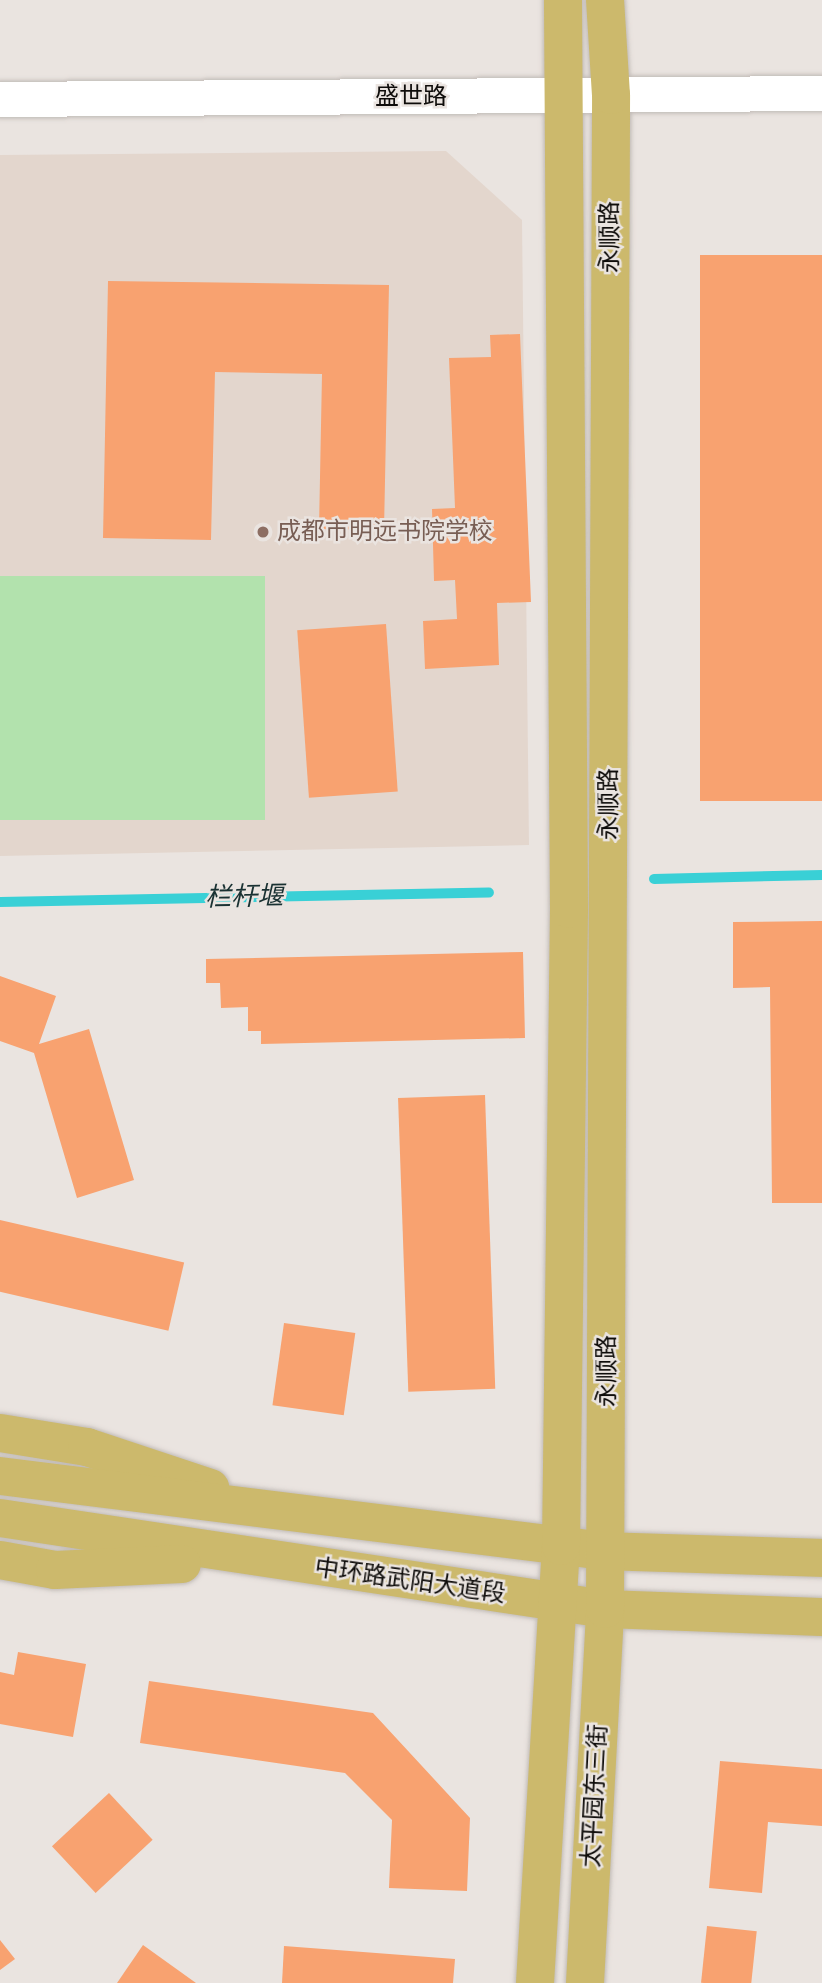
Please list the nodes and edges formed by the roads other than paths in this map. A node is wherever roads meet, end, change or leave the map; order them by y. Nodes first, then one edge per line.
1 (562, 0) edge
2 (605, 0) edge
3 (822, 93) edge
4 (564, 95) junction
5 (611, 95) junction
6 (0, 99) edge
7 (0, 1433) edge
8 (0, 1476) edge
9 (289, 1514) junction
10 (0, 1518) edge
11 (561, 1546) junction
12 (605, 1551) junction
13 (822, 1558) edge
14 (0, 1560) edge
15 (267, 1560) junction
16 (558, 1602) junction
17 (605, 1609) junction
18 (822, 1617) edge
19 (535, 1983) edge
20 (584, 1983) edge

1 - 4 main road
2 - 5 main road, 永顺路
3 - 5 street, 盛世路
4 - 5 street, 盛世路
4 - 6 street, 盛世路
4 - 11 main road
5 - 12 main road, 永顺路
7 - 9 main road
8 - 9 main road, 中环路武阳大道段
9 - 11 main road, 中环路武阳大道段
10 - 15 main road, 中环路武阳大道段
11 - 12 main road, 中环路武阳大道段
11 - 16 main road
12 - 13 main road, 中环路武阳大道段
12 - 17 main road, 永顺路
14 - 15 main road
15 - 16 main road, 中环路武阳大道段
16 - 17 main road, 中环路武阳大道段
16 - 19 main road
17 - 18 main road, 中环路武阳大道段
17 - 20 main road, 太平园东三街

